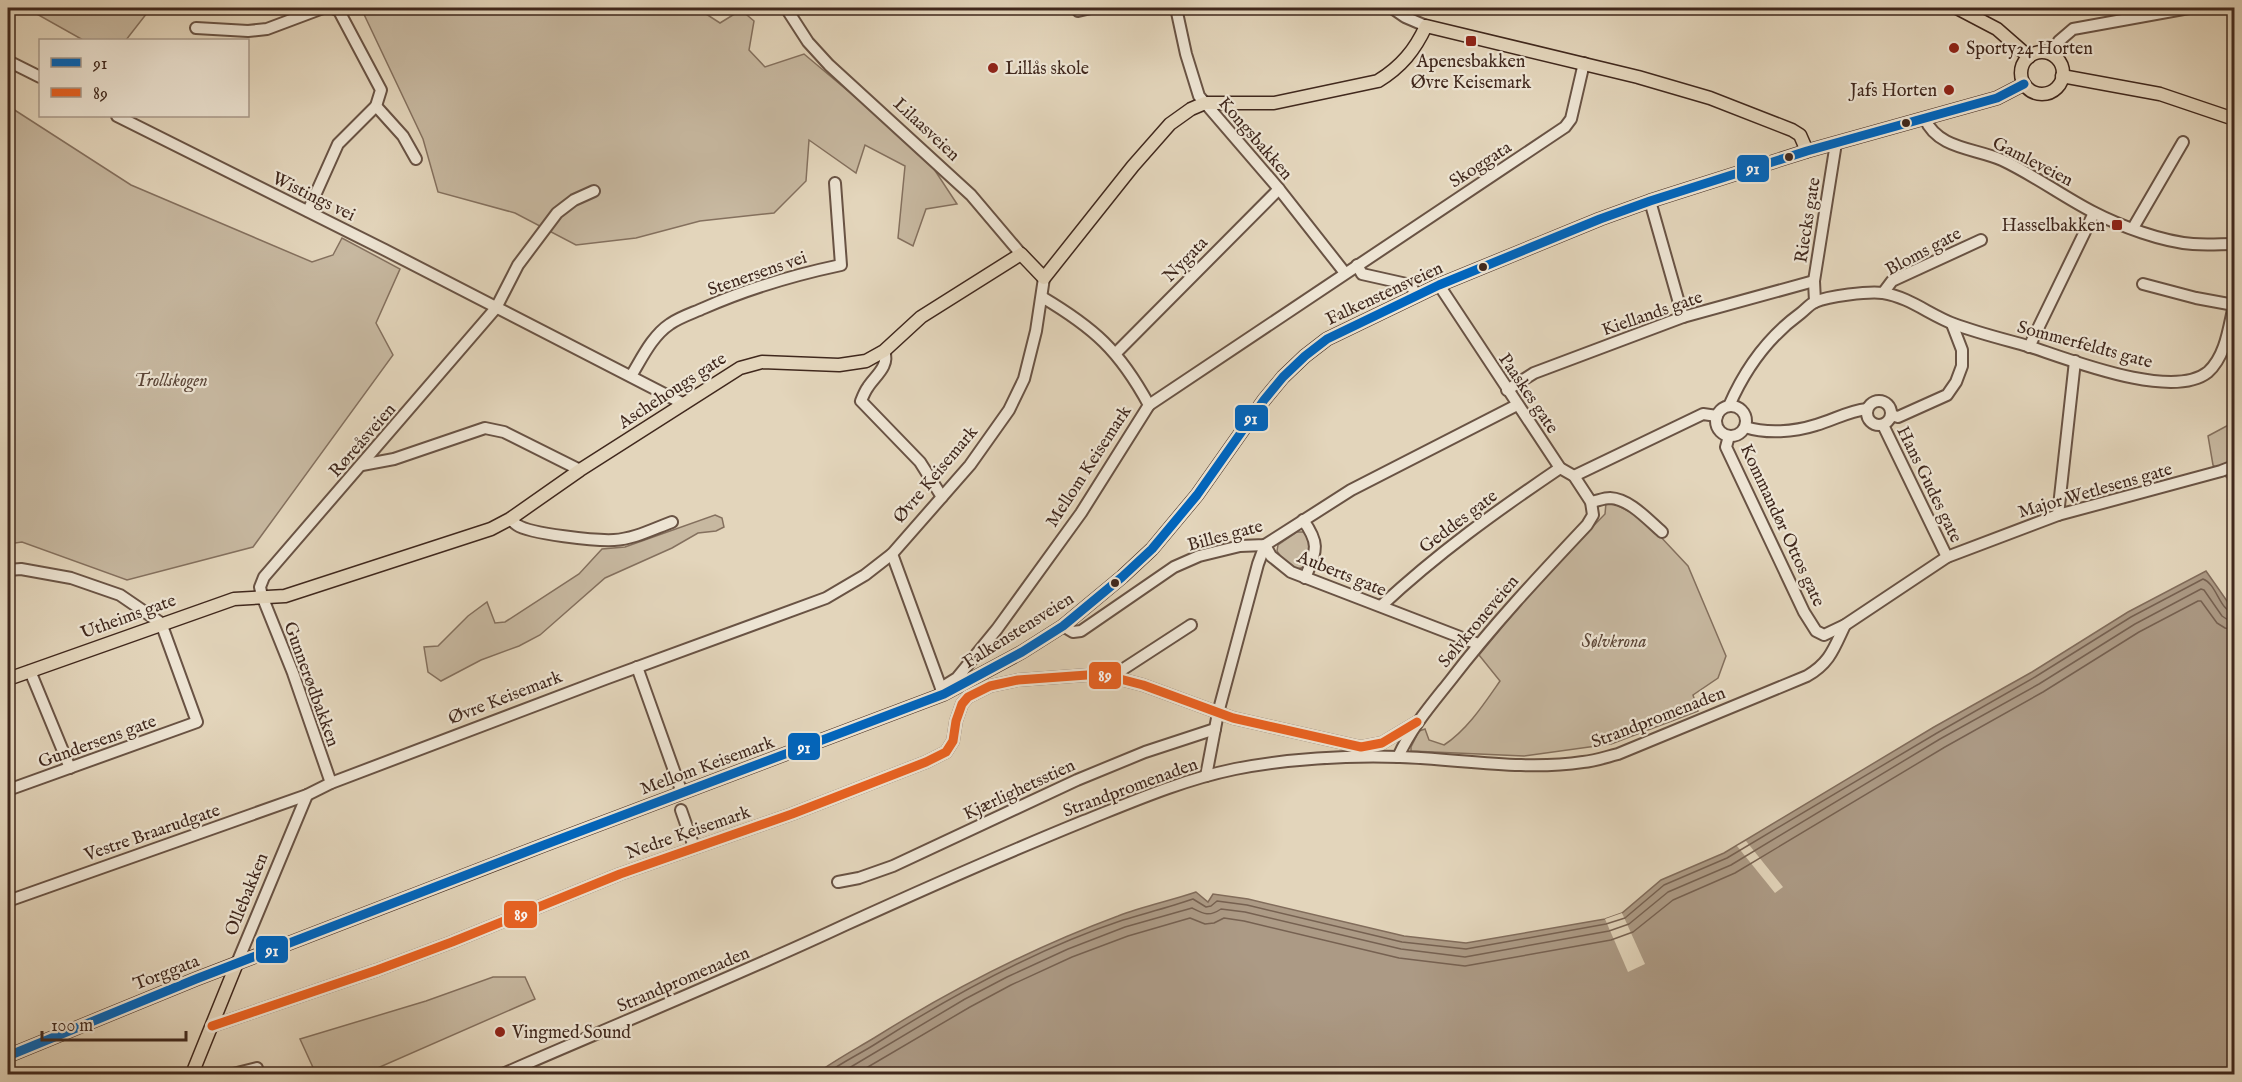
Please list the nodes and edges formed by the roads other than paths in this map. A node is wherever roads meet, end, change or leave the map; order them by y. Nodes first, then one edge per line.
1 (323, 8) edge
2 (333, 8) edge
3 (786, 8) edge
4 (1091, 8) edge
5 (1176, 8) edge
6 (1392, 8) edge
7 (1957, 8) edge
8 (2189, 8) edge
9 (1077, 11) dead end
10 (1426, 26) junction
11 (196, 28) dead end
12 (2052, 55) junction
13 (2029, 57) junction
14 (9, 60) edge
15 (1584, 63) junction
16 (39, 76) edge
17 (2062, 76) junction
18 (2024, 84) junction
19 (1205, 103) junction
20 (376, 106) junction
21 (119, 117) edge
22 (1925, 119) junction
23 (2235, 119) edge
24 (2182, 142) dead end
25 (1836, 143) junction
26 (1807, 151) junction
27 (416, 159) dead end
28 (835, 183) dead end
29 (1279, 189) junction
30 (594, 191) dead end
31 (1650, 201) junction
32 (308, 211) junction
33 (2094, 213) junction
34 (2133, 228) junction
35 (1981, 240) dead end
36 (2235, 244) edge
37 (1021, 254) junction
38 (1357, 265) junction
39 (1345, 273) junction
40 (1044, 278) junction
41 (1814, 281) junction
42 (2144, 284) dead end
43 (1439, 285) junction
44 (1883, 293) junction
45 (1416, 296) junction
46 (1042, 297) junction
47 (1815, 302) junction
48 (2235, 305) edge
49 (496, 308) junction
50 (1683, 317) junction
51 (1952, 324) junction
52 (2029, 346) junction
53 (884, 351) junction
54 (1116, 353) junction
55 (2075, 362) junction
56 (632, 376) junction
57 (1507, 390) junction
58 (684, 404) junction
59 (1149, 405) junction
60 (1517, 405) junction
61 (1730, 406) junction
62 (1867, 409) junction
63 (1891, 415) junction
64 (1717, 416) junction
65 (1883, 425) junction
66 (1745, 427) junction
67 (1729, 436) junction
68 (362, 465) junction
69 (2235, 466) edge
70 (1560, 468) junction
71 (580, 470) junction
72 (1574, 476) junction
73 (942, 496) junction
74 (1591, 502) junction
75 (1593, 515) joint
76 (2058, 515) junction
77 (510, 519) junction
78 (1303, 520) junction
79 (672, 522) dead end
80 (1662, 532) dead end
81 (1265, 545) junction
82 (892, 555) junction
83 (1947, 558) junction
84 (8, 570) edge
85 (1305, 578) junction
86 (262, 596) junction
87 (1381, 606) junction
88 (161, 623) junction
89 (1191, 625) dead end
90 (1845, 625) junction
91 (1063, 626) junction
92 (1478, 644) junction
93 (638, 667) junction
94 (30, 671) junction
95 (1111, 677) junction
96 (8, 679) edge
97 (943, 691) junction
98 (1218, 713) junction
99 (1418, 722) junction
100 (1215, 729) junction
101 (1398, 757) junction
102 (70, 768) junction
103 (1206, 776) junction
104 (331, 783) junction
105 (8, 790) edge
106 (682, 793) junction
107 (307, 795) junction
108 (681, 810) dead end
109 (694, 847) junction
110 (838, 882) dead end
111 (8, 901) edge
112 (237, 963) junction
113 (212, 1026) junction
114 (8, 1056) edge
115 (257, 1068) dead end
116 (192, 1074) edge
117 (233, 1074) edge
118 (503, 1074) edge

1 - 11 street
2 - 20 street
3 - 37 street, Lilaasveien
4 - 9 street
5 - 19 street, Kongsbakken
6 - 10 street
7 - 13 main road
8 - 12 street
10 - 15 main road
10 - 19 main road
12 - 13 main road
12 - 17 main road
13 - 18 main road
14 - 16 street
15 - 26 main road
15 - 38 street, Skoggata
17 - 18 main road
17 - 23 main road
18 - 22 main road, Falkenstensveien
19 - 29 street, Kongsbakken
19 - 40 main road
20 - 27 street
20 - 32 street
21 - 32 street, Wistings vei
22 - 25 main road, Falkenstensveien
22 - 33 street, Gamleveien
24 - 34 street
25 - 26 main road, Falkenstensveien
25 - 41 street, Riecks gate
26 - 31 main road, Falkenstensveien
28 - 56 street, Stenersens vei
29 - 39 street, Kongsbakken
29 - 54 street, Nygata
30 - 49 street
31 - 43 main road, Falkenstensveien
31 - 50 street
32 - 49 street, Wistings vei
33 - 34 street, Gamleveien
33 - 52 street
34 - 36 street, Gamleveien
35 - 44 street, Bloms gate
37 - 40 main road, Lilaasveien
37 - 53 main road, Aschehougs gate
38 - 39 street, Skoggata
38 - 45 street
39 - 59 street, Skoggata
40 - 46 street, Øvre Keisemark
41 - 47 street, Riecks gate
41 - 50 street, Kiellands gate
42 - 48 street
43 - 45 main road, Falkenstensveien
43 - 57 street, Paaskes gate
44 - 47 street
44 - 51 street, Sommerfeldts gate
45 - 91 main road, Falkenstensveien
46 - 54 street, Mellom Keisemark
46 - 73 street, Øvre Keisemark
47 - 61 street
48 - 55 street, Sommerfeldts gate
49 - 56 street, Wistings vei
49 - 68 street, Røreåsveien
50 - 57 street, Kiellands gate
51 - 52 street, Sommerfeldts gate
51 - 63 street
52 - 55 street, Sommerfeldts gate
53 - 58 main road, Aschehougs gate
53 - 73 street
54 - 59 street, Mellom Keisemark
55 - 76 street
56 - 58 street, Wistings vei
57 - 60 street, Paaskes gate
58 - 71 main road, Aschehougs gate
59 - 97 street, Mellom Keisemark
60 - 70 street, Paaskes gate
60 - 78 street, Billes gate
61 - 64 street
61 - 66 street
62 - 63 street
62 - 65 street
62 - 66 street
63 - 65 street
64 - 67 street
64 - 72 street
65 - 83 street, Hans Gudes gate
66 - 67 street
67 - 90 street, Kommandør Ottos gate
68 - 71 street
68 - 86 street, Røreåsveien
69 - 76 street, Major Wetlesens gate
70 - 72 street, Paaskes gate
70 - 87 street, Geddes gate
71 - 77 main road, Aschehougs gate
72 - 74 street, Paaskes gate
73 - 82 street, Øvre Keisemark
74 - 75 street, Paaskes gate
74 - 80 street
75 - 92 street, Sølvkroneveien
76 - 83 street, Major Wetlesens gate
77 - 79 street
77 - 86 main road, Aschehougs gate
78 - 81 street, Billes gate
78 - 85 street
81 - 85 street, Auberts gate
81 - 91 street, Billes gate
81 - 98 street
82 - 93 street, Øvre Keisemark
82 - 97 street
83 - 90 street, Major Wetlesens gate
84 - 88 street
85 - 87 street, Auberts gate
86 - 88 main road, Utheims gate
86 - 104 street, Gunnerødbakken
87 - 92 street, Auberts gate
88 - 94 main road, Utheims gate
88 - 102 street, Gundersens gate
89 - 95 street
90 - 101 street, Strandpromenaden
91 - 97 main road, Falkenstensveien
92 - 99 street, Sølvkroneveien
93 - 104 street, Øvre Keisemark
93 - 106 street
94 - 96 main road, Utheims gate
94 - 102 street
95 - 98 street, Nedre Keisemark
95 - 109 street, Nedre Keisemark
97 - 106 main road, Mellom Keisemark
98 - 99 street, Nedre Keisemark
98 - 100 street
99 - 101 street, Sølvkroneveien
100 - 103 street
100 - 110 street, Kjærlighetsstien
101 - 103 street, Strandpromenaden
102 - 105 street, Gundersens gate
103 - 118 street, Strandpromenaden
104 - 107 street, Øvre Keisemark
106 - 112 main road, Mellom Keisemark
107 - 111 street, Vestre Braarudgate
107 - 112 street, Ollebakken
108 - 109 street
109 - 113 street, Nedre Keisemark
112 - 113 main road, Ollebakken
112 - 114 main road, Torggata
113 - 116 main road, Ollebakken
115 - 117 street

